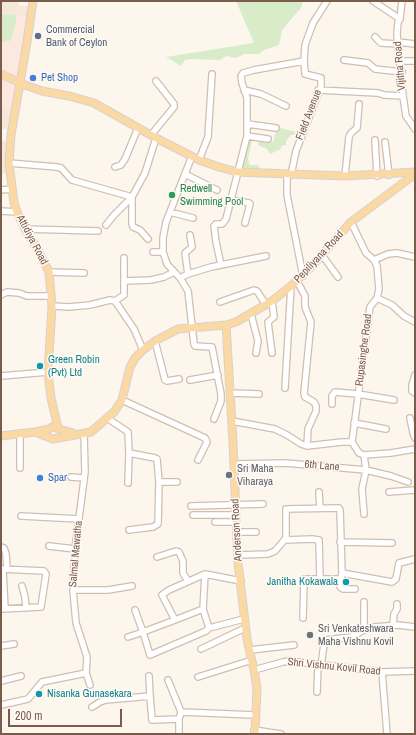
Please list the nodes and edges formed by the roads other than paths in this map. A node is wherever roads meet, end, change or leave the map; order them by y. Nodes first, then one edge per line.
1 (33, 1) edge
2 (328, 1) edge
3 (373, 1) edge
4 (402, 1) edge
5 (400, 19) junction
6 (375, 37) dead end
7 (398, 43) junction
8 (415, 44) edge
9 (344, 60) dead end
10 (304, 61) junction
11 (400, 61) junction
12 (415, 61) edge
13 (402, 72) junction
14 (1, 74) edge
15 (212, 74) dead end
16 (156, 81) dead end
17 (20, 83) junction
18 (244, 90) junction
19 (318, 90) junction
20 (403, 96) junction
21 (359, 104) dead end
22 (286, 106) dead end
23 (248, 124) junction
24 (138, 128) junction
25 (276, 128) dead end
26 (415, 129) edge
27 (153, 136) junction
28 (247, 136) junction
29 (268, 139) dead end
30 (375, 140) dead end
31 (384, 142) dead end
32 (195, 158) junction
33 (9, 163) junction
34 (115, 167) dead end
35 (237, 172) junction
36 (415, 173) edge
37 (185, 174) junction
38 (289, 175) junction
39 (389, 175) junction
40 (345, 176) junction
41 (377, 176) junction
42 (12, 189) junction
43 (1, 190) edge
44 (218, 190) dead end
45 (132, 197) junction
46 (232, 200) junction
47 (1, 210) edge
48 (17, 212) junction
49 (170, 212) junction
50 (194, 218) dead end
51 (350, 222) junction
52 (245, 224) dead end
53 (106, 225) dead end
54 (25, 229) junction
55 (98, 230) dead end
56 (190, 235) dead end
57 (148, 240) dead end
58 (153, 252) dead end
59 (163, 252) junction
60 (322, 255) junction
61 (266, 256) dead end
62 (415, 257) edge
63 (124, 258) dead end
64 (374, 260) junction
65 (221, 265) junction
66 (49, 272) junction
67 (174, 272) junction
68 (84, 273) dead end
69 (188, 274) junction
70 (303, 276) junction
71 (338, 277) dead end
72 (180, 278) junction
73 (124, 281) junction
74 (297, 281) junction
75 (291, 286) junction
76 (1, 295) edge
77 (50, 296) junction
78 (377, 298) junction
79 (115, 301) junction
80 (220, 302) dead end
81 (269, 303) junction
82 (52, 306) junction
83 (251, 314) junction
84 (415, 322) edge
85 (226, 325) junction
86 (192, 327) junction
87 (155, 341) junction
88 (143, 350) junction
89 (256, 353) dead end
90 (272, 353) dead end
91 (48, 372) junction
92 (218, 375) junction
93 (415, 375) edge
94 (1, 376) edge
95 (179, 380) dead end
96 (190, 380) dead end
97 (285, 388) dead end
98 (230, 393) junction
99 (415, 393) edge
100 (259, 394) dead end
101 (358, 394) junction
102 (122, 400) junction
103 (394, 400) dead end
104 (332, 404) dead end
105 (53, 408) junction
106 (107, 418) junction
107 (410, 418) dead end
108 (214, 419) dead end
109 (232, 421) junction
110 (354, 423) junction
111 (49, 429) junction
112 (58, 429) junction
113 (386, 429) dead end
114 (35, 432) junction
115 (20, 433) junction
116 (81, 433) junction
117 (1, 436) edge
118 (53, 438) junction
119 (415, 438) edge
120 (352, 442) junction
121 (307, 446) junction
122 (415, 449) edge
123 (129, 453) junction
124 (364, 455) junction
125 (198, 460) dead end
126 (234, 464) junction
127 (20, 468) dead end
128 (366, 470) junction
129 (71, 478) dead end
130 (84, 478) junction
131 (158, 482) junction
132 (177, 482) dead end
133 (408, 482) dead end
134 (128, 483) dead end
135 (415, 490) edge
136 (319, 492) dead end
137 (389, 492) dead end
138 (263, 504) dead end
139 (236, 505) junction
140 (191, 506) dead end
141 (320, 508) junction
142 (364, 514) dead end
143 (193, 515) dead end
144 (21, 516) dead end
145 (79, 519) junction
146 (236, 519) junction
147 (214, 522) dead end
148 (129, 530) dead end
149 (237, 532) junction
150 (256, 532) dead end
151 (285, 540) junction
152 (340, 542) junction
153 (392, 543) dead end
154 (49, 546) dead end
155 (1, 547) edge
156 (75, 549) junction
157 (238, 555) junction
158 (157, 557) dead end
159 (415, 559) edge
160 (4, 569) edge
161 (205, 574) junction
162 (342, 576) junction
163 (320, 579) junction
164 (188, 581) junction
165 (241, 581) junction
166 (22, 586) dead end
167 (132, 586) dead end
168 (355, 589) dead end
169 (72, 590) junction
170 (364, 602) dead end
171 (397, 604) dead end
172 (26, 608) junction
173 (3, 609) edge
174 (203, 609) junction
175 (135, 610) dead end
176 (303, 618) dead end
177 (244, 619) junction
178 (175, 620) junction
179 (393, 625) junction
180 (415, 627) edge
181 (245, 628) junction
182 (207, 629) junction
183 (364, 630) junction
184 (143, 632) junction
185 (128, 637) dead end
186 (14, 644) dead end
187 (294, 645) dead end
188 (1, 646) edge
189 (201, 649) dead end
190 (250, 650) junction
191 (252, 660) junction
192 (320, 666) junction
193 (254, 670) junction
194 (415, 671) edge
195 (382, 672) junction
196 (86, 673) junction
197 (21, 676) dead end
198 (148, 676) dead end
199 (198, 677) dead end
200 (168, 680) dead end
201 (1, 682) edge
202 (90, 685) dead end
203 (317, 692) dead end
204 (150, 696) junction
205 (1, 705) edge
206 (92, 707) dead end
207 (181, 712) junction
208 (255, 715) junction
209 (179, 719) junction
210 (255, 732) edge
211 (179, 734) edge
212 (281, 734) edge
213 (387, 734) edge

1 - 17 main road, Attidiya Road
2 - 10 street
3 - 5 street
4 - 5 street, Vijitha Road
5 - 7 street, Vijitha Road
6 - 7 street
7 - 8 street
7 - 11 street, Vijitha Road
9 - 13 street
10 - 18 street
10 - 19 street, Field Avenue
11 - 12 street
11 - 13 street, Vijitha Road
13 - 20 street, Vijitha Road
14 - 17 main road
15 - 32 street
16 - 27 street
17 - 24 main road
17 - 33 main road, Attidiya Road
18 - 22 street
18 - 23 street
19 - 20 street
19 - 38 street, Field Avenue
20 - 26 street, Vijitha Road
21 - 40 street
23 - 25 street
23 - 28 street
24 - 27 main road
24 - 34 street
27 - 32 main road
27 - 45 street
28 - 29 street
28 - 35 street
30 - 41 street
31 - 39 street
32 - 35 main road
32 - 37 street
33 - 42 main road, Attidiya Road
33 - 45 street
35 - 38 main road
35 - 46 street
36 - 39 main road
36 - 51 main road, Pepiliyana Road
37 - 44 street
37 - 49 street
38 - 40 main road
38 - 70 street, Field Avenue
39 - 41 main road
40 - 41 main road
42 - 43 street
42 - 48 main road, Attidiya Road
45 - 53 street
45 - 57 street
46 - 52 street
46 - 65 street
47 - 48 street
48 - 54 main road, Attidiya Road
49 - 50 street
49 - 59 street
51 - 60 main road, Pepiliyana Road
51 - 64 street, Rupasinghe Road
54 - 55 street
54 - 66 main road, Attidiya Road
56 - 69 street
58 - 59 street
59 - 67 street
60 - 70 main road, Pepiliyana Road
60 - 71 street
61 - 65 street
62 - 64 street
63 - 73 street
64 - 78 street, Rupasinghe Road
65 - 69 street
66 - 68 street
66 - 77 main road, Attidiya Road
67 - 72 street
67 - 73 street
69 - 72 street
70 - 74 main road, Pepiliyana Road
72 - 86 street
73 - 79 street
74 - 75 main road, Pepiliyana Road
74 - 121 street
75 - 81 main road, Pepiliyana Road
75 - 97 street
76 - 77 street
77 - 82 main road, Attidiya Road
78 - 84 street
78 - 101 street, Rupasinghe Road
79 - 82 street
79 - 88 street
80 - 81 street
81 - 83 main road, Pepiliyana Road
81 - 90 street
82 - 91 main road, Attidiya Road
83 - 85 main road, Pepiliyana Road
83 - 89 street
85 - 86 main road, Pepiliyana Road
85 - 98 main road, Anderson Road
86 - 87 main road, Pepiliyana Road
86 - 92 street
87 - 88 main road, Pepiliyana Road
87 - 95 street
88 - 102 main road, Pepiliyana Road
91 - 94 street
91 - 105 main road, Attidiya Road
92 - 96 street
92 - 108 street
93 - 99 street
98 - 100 street
98 - 109 main road, Anderson Road
101 - 103 street
101 - 104 street
101 - 110 street, Rupasinghe Road
102 - 106 main road, Pepiliyana Road
102 - 125 street
105 - 111 main road
105 - 112 main road
106 - 116 main road, Pepiliyana Road
106 - 123 street
107 - 119 street
109 - 121 street
109 - 126 main road, Anderson Road
110 - 113 street
110 - 120 street, Rupasinghe Road
111 - 112 main road
111 - 114 main road
111 - 118 main road
112 - 116 main road
112 - 118 main road
114 - 115 main road
114 - 118 main road
115 - 117 main road
115 - 127 street
116 - 118 main road, Pepiliyana Road
116 - 130 street, Salmal Mawatha
120 - 121 street
120 - 124 street
122 - 124 street
123 - 131 street
123 - 134 street
124 - 128 street
126 - 128 street, 6th Lane
126 - 139 main road, Anderson Road
128 - 133 street, 6th Lane
128 - 142 street
129 - 130 street
130 - 145 street, Salmal Mawatha
131 - 132 street
131 - 148 street
135 - 137 street
136 - 141 street
138 - 139 street
139 - 140 street
139 - 146 main road, Anderson Road
141 - 151 street
141 - 152 street
143 - 146 street
144 - 145 street
145 - 156 street, Salmal Mawatha
146 - 147 street
146 - 149 main road, Anderson Road
149 - 150 street
149 - 157 main road, Anderson Road
151 - 157 street
151 - 163 street
152 - 153 street
152 - 162 street
154 - 156 street
155 - 160 street
156 - 169 street, Salmal Mawatha
157 - 165 main road, Anderson Road
158 - 164 street
159 - 162 street
160 - 172 street
160 - 173 street
161 - 164 street
161 - 165 street
161 - 174 street
162 - 163 street
162 - 168 street
163 - 176 street
164 - 178 street
165 - 177 main road, Anderson Road
166 - 172 street
167 - 169 street
169 - 196 street, Salmal Mawatha
170 - 183 street
171 - 179 street
172 - 173 street
174 - 178 street
174 - 182 street
175 - 184 street
177 - 181 main road, Anderson Road
177 - 182 street
178 - 184 street
179 - 180 street
179 - 183 street
181 - 189 street
181 - 190 main road, Anderson Road
182 - 184 street
183 - 192 street
184 - 185 street
186 - 188 street
187 - 190 street
190 - 191 main road, Anderson Road
191 - 193 main road, Anderson Road
191 - 199 street
192 - 193 street, Shri Vishnu Kovil Road
192 - 195 street, Shri Vishnu Kovil Road
192 - 203 street
193 - 208 main road, Anderson Road
194 - 195 street, Shri Vishnu Kovil Road
195 - 213 street
196 - 202 street, Salmal Mawatha
196 - 205 street
197 - 201 street
198 - 204 street
200 - 207 street
204 - 206 street
204 - 209 street
207 - 208 street
207 - 209 street
208 - 210 main road, Anderson Road
209 - 211 street
210 - 212 street

